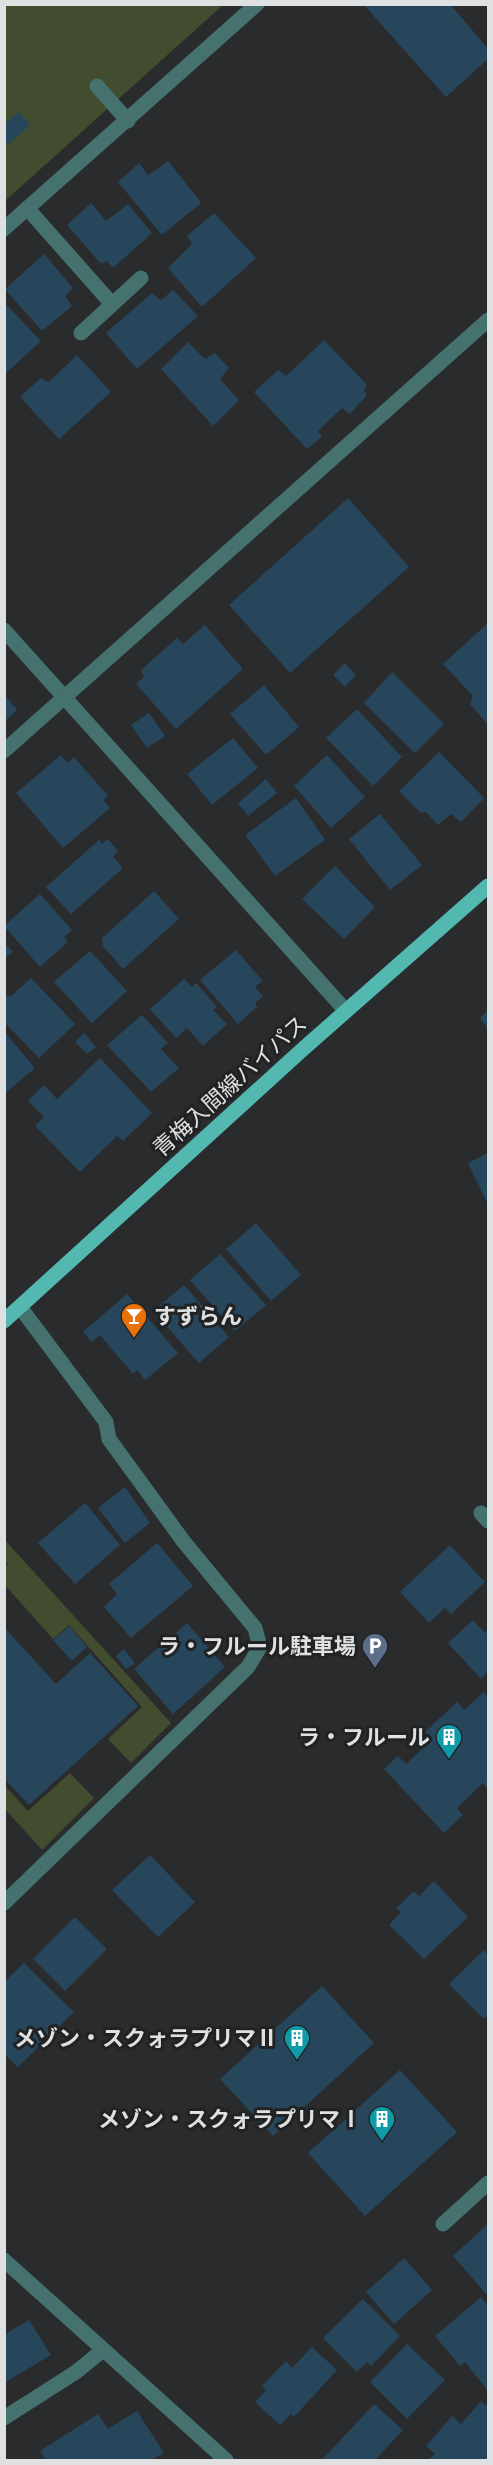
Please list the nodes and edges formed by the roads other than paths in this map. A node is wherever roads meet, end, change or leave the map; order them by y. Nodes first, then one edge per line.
1 (257, 4) edge
2 (97, 86) dead end
3 (128, 121) junction
4 (27, 208) junction
5 (4, 229) edge
6 (141, 278) dead end
7 (112, 304) junction
8 (489, 320) edge
9 (81, 333) dead end
10 (4, 630) edge
11 (64, 697) junction
12 (4, 751) edge
13 (489, 886) edge
14 (346, 1011) junction
15 (20, 1307) junction
16 (4, 1321) edge
17 (4, 1903) edge
18 (489, 2183) edge
19 (443, 2224) dead end
20 (4, 2260) edge
21 (103, 2350) junction
22 (4, 2418) edge
23 (226, 2460) edge

1 - 3 street
2 - 3 street
3 - 4 street
4 - 5 street
4 - 7 street
6 - 7 street
7 - 9 street
8 - 11 street
10 - 11 street
11 - 12 street
11 - 14 street
13 - 14 main road, 青梅入間線バイパス
14 - 15 main road, 青梅入間線バイパス
15 - 16 main road, 青梅入間線バイパス
15 - 17 street
18 - 19 street
20 - 21 street
21 - 22 street
21 - 23 street

